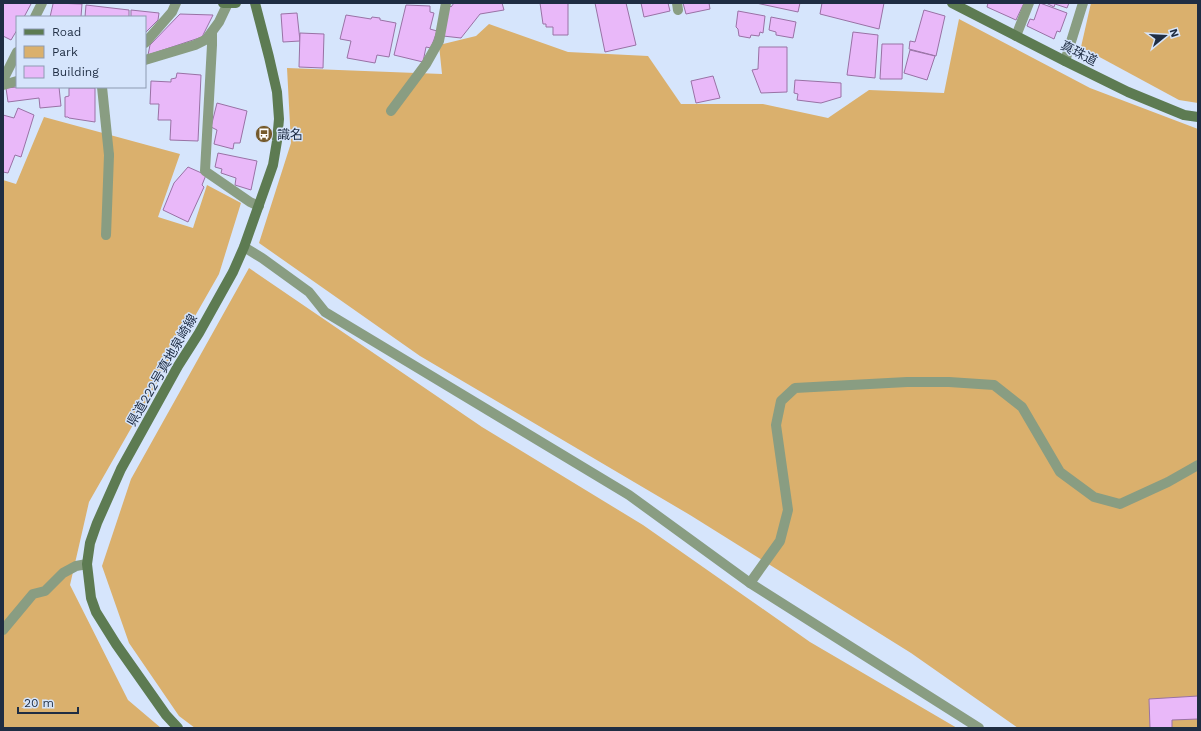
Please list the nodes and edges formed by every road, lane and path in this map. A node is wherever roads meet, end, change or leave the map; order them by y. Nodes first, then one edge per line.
1 (42, 3) edge
2 (176, 3) edge
3 (223, 3) edge
4 (228, 3) edge
5 (236, 3) edge
6 (255, 3) edge
7 (446, 3) edge
8 (952, 3) edge
9 (1029, 3) edge
10 (1083, 3) edge
11 (35, 16) edge
12 (209, 35) junction
13 (1016, 36) junction
14 (146, 42) edge
15 (16, 54) edge
16 (146, 60) edge
17 (1065, 61) junction
18 (3, 80) edge
19 (16, 81) edge
20 (3, 84) edge
21 (102, 88) edge
22 (391, 111) dead end
23 (1198, 117) edge
24 (259, 206) junction
25 (106, 235) dead end
26 (244, 247) junction
27 (1198, 465) edge
28 (87, 564) junction
29 (750, 583) junction
30 (3, 630) edge
31 (178, 728) edge
32 (979, 728) edge

1 - 11 street
2 - 14 street
3 - 4 main road
4 - 5 main road
4 - 12 street
6 - 24 main road, 県道222号真地泉崎線
7 - 22 street
8 - 13 main road, 真珠道
9 - 13 street
10 - 17 street
12 - 16 street
12 - 24 street
13 - 17 main road, 真珠道
15 - 18 street
17 - 23 main road, 真珠道
19 - 20 street
21 - 25 street
24 - 26 main road, 県道222号真地泉崎線
26 - 28 main road, 県道222号真地泉崎線
26 - 29 street
27 - 29 street
28 - 30 street
28 - 31 main road, 県道222号真地泉崎線
29 - 32 street

